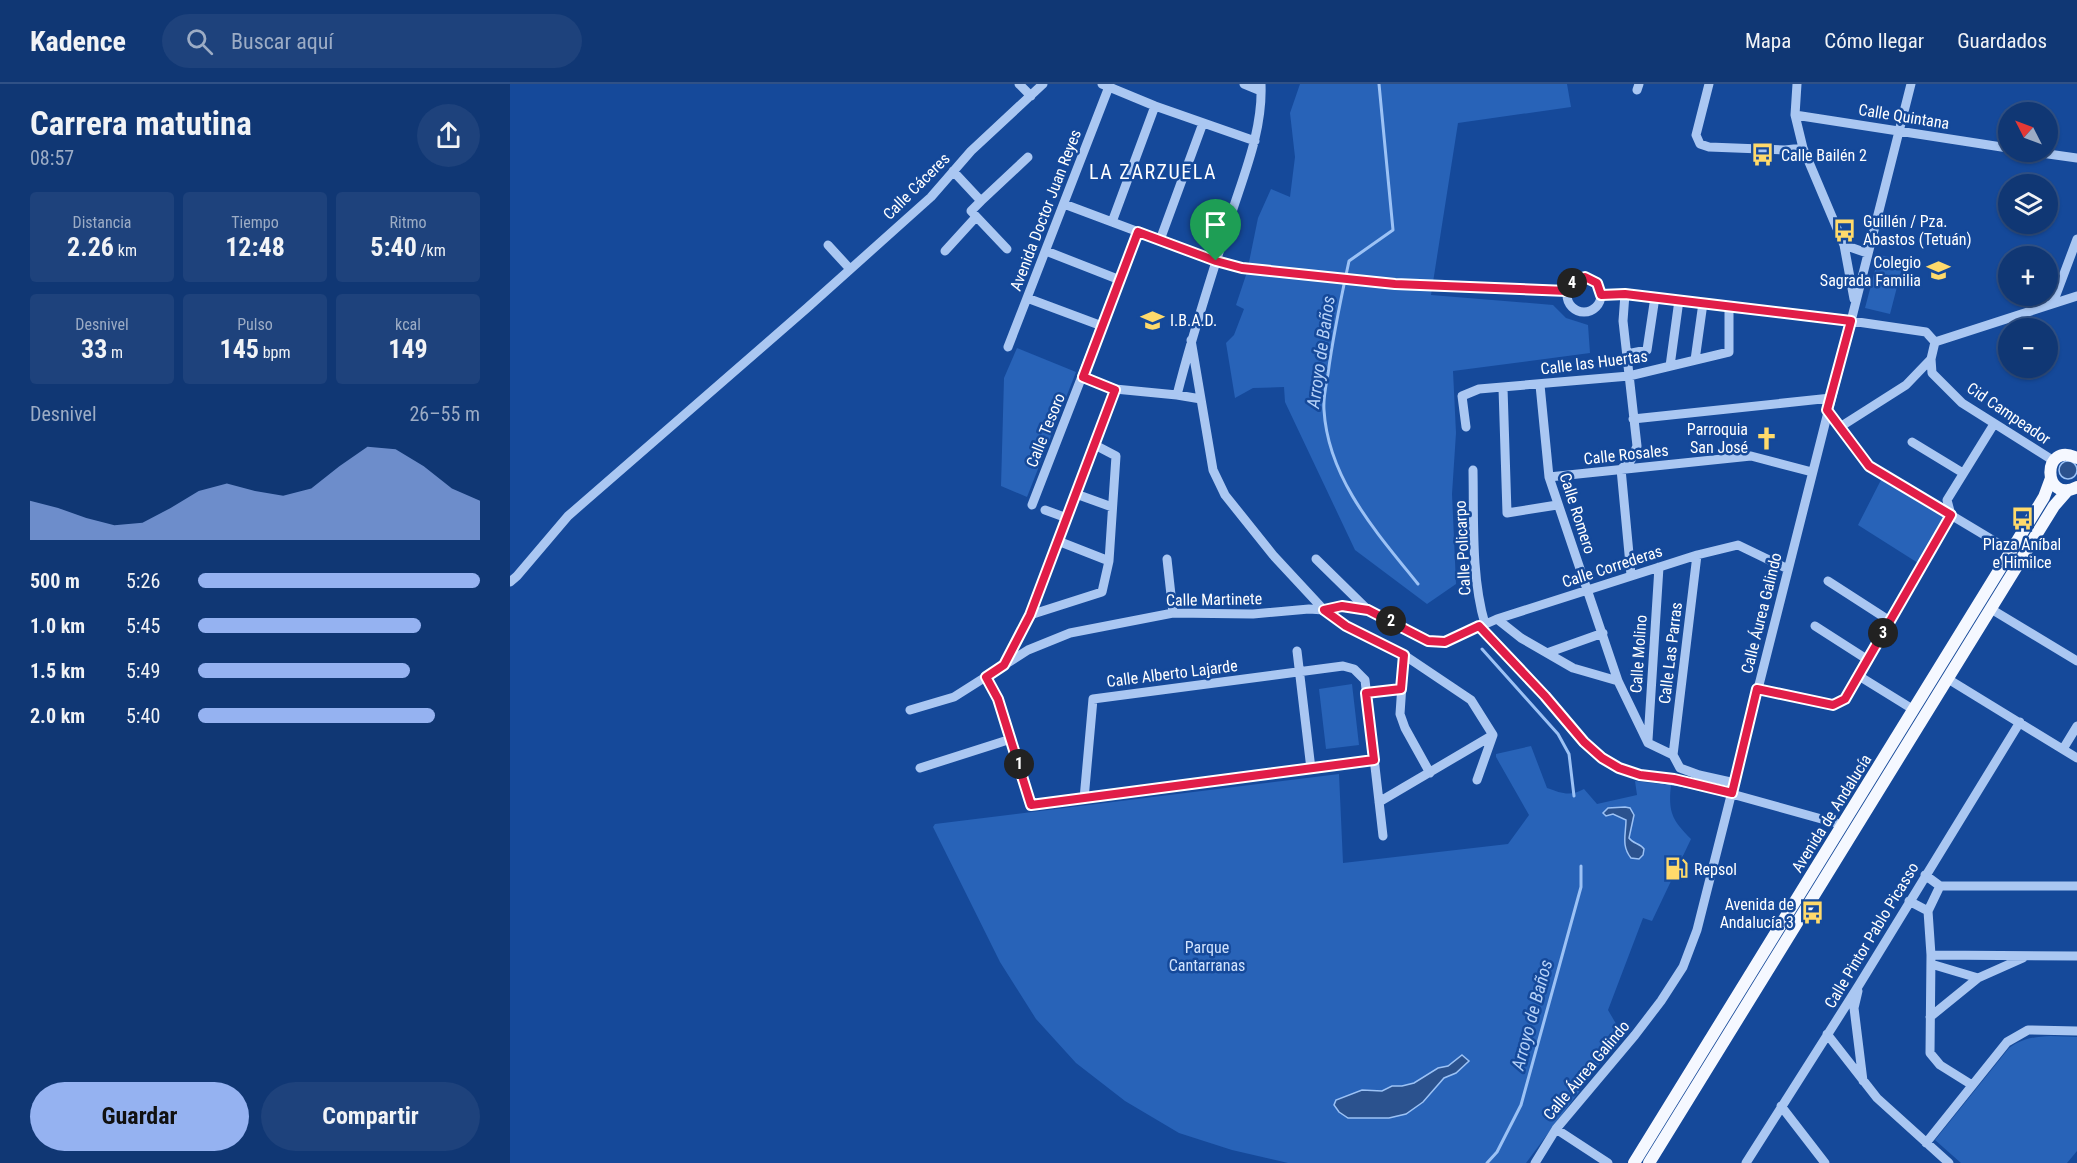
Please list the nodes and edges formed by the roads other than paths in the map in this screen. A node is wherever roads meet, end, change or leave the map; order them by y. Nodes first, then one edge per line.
1 (1019, 84) edge
2 (1043, 84) edge
3 (1244, 84) edge
4 (1709, 84) edge
5 (1797, 84) edge
6 (1911, 84) edge
7 (1107, 85) edge
8 (1261, 87) edge
9 (1031, 96) junction
10 (1155, 106) junction
11 (1795, 115) junction
12 (1203, 123) junction
13 (1899, 131) junction
14 (1255, 141) junction
15 (1998, 146) edge
16 (1803, 148) junction
17 (2058, 155) edge
18 (1028, 157) dead end
19 (2077, 158) edge
20 (953, 171) junction
21 (981, 201) junction
22 (1064, 204) junction
23 (976, 216) junction
24 (1112, 222) junction
25 (1138, 232) junction
26 (2077, 239) edge
27 (1160, 240) junction
28 (828, 245) dead end
29 (1844, 245) junction
30 (1007, 249) dead end
31 (945, 251) dead end
32 (1046, 251) junction
33 (1867, 253) junction
34 (1216, 261) junction
35 (850, 269) junction
36 (1120, 280) junction
37 (2058, 290) edge
38 (1567, 291) junction
39 (1625, 294) junction
40 (1601, 295) junction
41 (2077, 296) edge
42 (1655, 297) junction
43 (1027, 298) junction
44 (1680, 300) junction
45 (2058, 302) edge
46 (1703, 303) junction
47 (1855, 305) junction
48 (1729, 306) junction
49 (2044, 306) edge
50 (1851, 321) junction
51 (1102, 326) junction
52 (1191, 340) junction
53 (1935, 342) junction
54 (1008, 347) dead end
55 (1627, 354) junction
56 (1931, 359) junction
57 (1695, 360) junction
58 (1670, 366) junction
59 (1629, 376) junction
60 (1083, 377) junction
61 (1540, 385) junction
62 (1503, 388) junction
63 (1115, 390) junction
64 (1177, 395) junction
65 (1830, 398) junction
66 (1201, 399) junction
67 (1827, 410) junction
68 (1634, 418) junction
69 (1994, 424) junction
70 (1466, 427) dead end
71 (1840, 427) junction
72 (1912, 442) dead end
73 (1095, 445) junction
74 (2077, 446) edge
75 (2065, 458) edge
76 (1621, 469) junction
77 (1473, 471) dead end
78 (1812, 472) junction
79 (1963, 473) junction
80 (1549, 477) junction
81 (2050, 478) junction
82 (2075, 488) edge
83 (1076, 494) junction
84 (1032, 505) dead end
85 (1557, 505) junction
86 (1112, 507) junction
87 (1045, 510) dead end
88 (1951, 515) junction
89 (1067, 518) junction
90 (1059, 541) junction
91 (2012, 551) junction
92 (1697, 555) junction
93 (1167, 559) dead end
94 (1316, 559) dead end
95 (1109, 561) junction
96 (1659, 567) junction
97 (1788, 569) junction
98 (1631, 575) junction
99 (1828, 581) dead end
100 (510, 582) edge
101 (1588, 589) junction
102 (1991, 609) junction
103 (1324, 610) junction
104 (1368, 610) junction
105 (1173, 613) junction
106 (1030, 615) junction
107 (1497, 619) junction
108 (1890, 621) junction
109 (1482, 625) junction
110 (1815, 626) dead end
111 (1603, 633) junction
112 (1297, 651) dead end
113 (1547, 653) junction
114 (1404, 655) junction
115 (1868, 660) junction
116 (2077, 661) edge
117 (1004, 665) junction
118 (1300, 672) junction
119 (1859, 676) junction
120 (986, 677) junction
121 (1948, 678) junction
122 (1618, 681) junction
123 (1401, 689) junction
124 (1757, 689) junction
125 (1366, 693) junction
126 (910, 710) dead end
127 (1914, 710) junction
128 (2020, 722) junction
129 (2077, 726) edge
130 (1493, 735) junction
131 (1011, 739) junction
132 (1648, 743) junction
133 (2063, 749) junction
134 (1673, 755) junction
135 (2077, 758) edge
136 (1374, 760) junction
137 (920, 768) dead end
138 (1311, 769) junction
139 (1430, 773) junction
140 (1477, 780) dead end
141 (1735, 783) junction
142 (1732, 793) junction
143 (1084, 799) junction
144 (1379, 802) junction
145 (1843, 825) junction
146 (1383, 836) dead end
147 (1925, 875) junction
148 (1940, 886) junction
149 (2077, 886) edge
150 (1909, 900) junction
151 (1928, 911) junction
152 (2028, 956) junction
153 (2077, 956) edge
154 (1931, 959) junction
155 (1978, 978) junction
156 (1859, 986) junction
157 (1930, 1017) junction
158 (2077, 1031) edge
159 (1827, 1035) junction
160 (1864, 1083) junction
161 (1972, 1086) junction
162 (1781, 1106) junction
163 (1556, 1129) junction
164 (1926, 1143) junction
165 (1535, 1163) edge
166 (1608, 1163) edge
167 (1634, 1163) edge
168 (1649, 1163) edge
169 (1746, 1163) edge
170 (1825, 1163) edge
171 (1949, 1163) edge

1 - 9 street
2 - 9 street, Calle Cáceres
3 - 8 street
4 - 16 street
5 - 11 street
6 - 13 street, Calle Áurea Galindo
7 - 10 street
7 - 22 street, Avenida Doctor Juan Reyes
8 - 14 street
9 - 20 street, Calle Cáceres
10 - 12 street
10 - 24 street
11 - 13 street, Calle Quintana
11 - 16 street
12 - 14 street
12 - 27 street
13 - 15 street, Calle Quintana
13 - 33 street, Calle Áurea Galindo
14 - 34 street
16 - 29 street
17 - 19 street
18 - 21 street
20 - 21 street
20 - 35 street, Calle Cáceres
21 - 23 street
22 - 24 street
22 - 32 street, Avenida Doctor Juan Reyes
23 - 30 street
23 - 31 street
24 - 25 street
25 - 27 street
25 - 36 street, Calle Tesoro
26 - 37 street
27 - 34 street
28 - 35 street
29 - 33 street
29 - 47 street
32 - 36 street
32 - 43 street, Avenida Doctor Juan Reyes
33 - 47 street, Calle Áurea Galindo
34 - 38 street
34 - 52 street
35 - 100 street, Calle Cáceres
36 - 51 street, Calle Tesoro
38 - 40 street
38 - 40 street
39 - 40 street
39 - 42 street
39 - 55 street
41 - 45 street
42 - 44 street
42 - 55 street
43 - 51 street
43 - 54 street, Avenida Doctor Juan Reyes
44 - 46 street
44 - 58 street
46 - 48 street
46 - 57 street
47 - 50 street, Calle Áurea Galindo
48 - 50 street
48 - 57 street, Calle las Huertas
49 - 53 street
50 - 53 street
50 - 65 street, Calle Áurea Galindo
51 - 60 street, Calle Tesoro
52 - 64 street
52 - 66 street
53 - 56 street
55 - 59 street
56 - 69 street, Cid Campeador
56 - 71 street
57 - 58 street, Calle las Huertas
58 - 59 street, Calle las Huertas
59 - 61 street, Calle las Huertas
59 - 68 street
60 - 63 street
60 - 84 street, Calle Tesoro
61 - 62 street, Calle las Huertas
61 - 80 street, Calle Romero
62 - 70 street, Calle las Huertas
62 - 85 street
63 - 64 street
63 - 73 street
64 - 66 street
65 - 67 street, Calle Áurea Galindo
65 - 68 street
66 - 103 street
67 - 71 street
67 - 78 street, Calle Áurea Galindo
68 - 76 street
69 - 75 street, Cid Campeador
69 - 79 street
71 - 88 street
72 - 79 street
73 - 83 street
73 - 86 street
74 - 75 main road
75 - 81 main road, Avenida de Andalucía
76 - 78 street, Calle Rosales
76 - 80 street, Calle Rosales
76 - 98 street
77 - 109 street, Calle Policarpo
78 - 97 street, Calle Áurea Galindo
79 - 88 street
80 - 85 street, Calle Romero
81 - 82 main road
81 - 91 main road, Avenida de Andalucía
82 - 102 main road, Avenida de Andalucía
83 - 86 street
83 - 89 street
85 - 101 street, Calle Romero
86 - 95 street
87 - 89 street
88 - 91 street
88 - 108 street
89 - 90 street
90 - 95 street
90 - 106 street
91 - 127 main road, Avenida de Andalucía
92 - 96 street, Calle Correderas
92 - 97 street, Calle Correderas
92 - 134 street, Calle Las Parras
93 - 105 street
94 - 104 street
95 - 106 street
96 - 98 street, Calle Correderas
96 - 132 street, Calle Molino
97 - 124 street, Calle Áurea Galindo
98 - 101 street, Calle Correderas
99 - 108 street
101 - 107 street, Calle Correderas
101 - 111 street, Calle Romero
102 - 116 street
102 - 121 main road, Avenida de Andalucía
103 - 104 street, Calle Martinete
103 - 105 street, Calle Martinete
103 - 114 street
104 - 109 street, Calle Correderas
105 - 117 street, Calle Martinete
106 - 117 street
107 - 109 street, Calle Correderas
107 - 113 street
108 - 115 street
109 - 142 street
110 - 115 street
111 - 113 street
111 - 122 street, Calle Romero
112 - 118 street
113 - 122 street
114 - 123 street
114 - 130 street
115 - 119 street
117 - 120 street, Calle Martinete
118 - 125 street, Calle Alberto Lajarde
118 - 138 street
118 - 143 street, Calle Alberto Lajarde
119 - 124 street
119 - 127 street
120 - 126 street, Calle Martinete
120 - 131 street
121 - 128 street
121 - 168 main road, Avenida de Andalucía
122 - 132 street, Calle Romero
123 - 125 street
123 - 139 street
124 - 141 street, Calle Áurea Galindo
125 - 136 street
127 - 145 main road, Avenida de Andalucía
128 - 133 street
128 - 147 street, Calle Pintor Pablo Picasso
129 - 133 street
130 - 139 street
130 - 140 street
131 - 137 street
131 - 143 street
132 - 134 street
133 - 135 street
134 - 141 street
136 - 138 street
136 - 144 street
138 - 143 street
139 - 144 street
141 - 142 street, Calle Áurea Galindo
142 - 145 street
142 - 163 street, Calle Áurea Galindo
144 - 146 street
145 - 167 main road, Avenida de Andalucía
147 - 148 street
147 - 150 street, Calle Pintor Pablo Picasso
148 - 149 street
148 - 151 street
150 - 151 street
150 - 156 street, Calle Pintor Pablo Picasso
151 - 154 street
152 - 153 street
152 - 154 street
152 - 155 street
154 - 155 street
154 - 157 street
155 - 157 street
156 - 159 street, Calle Pintor Pablo Picasso
156 - 160 street
157 - 161 street
158 - 161 street
159 - 160 street
159 - 162 street, Calle Pintor Pablo Picasso
160 - 164 street
161 - 164 street
162 - 169 street, Calle Pintor Pablo Picasso
162 - 170 street
163 - 165 street, Calle Áurea Galindo
163 - 166 street
164 - 171 street

